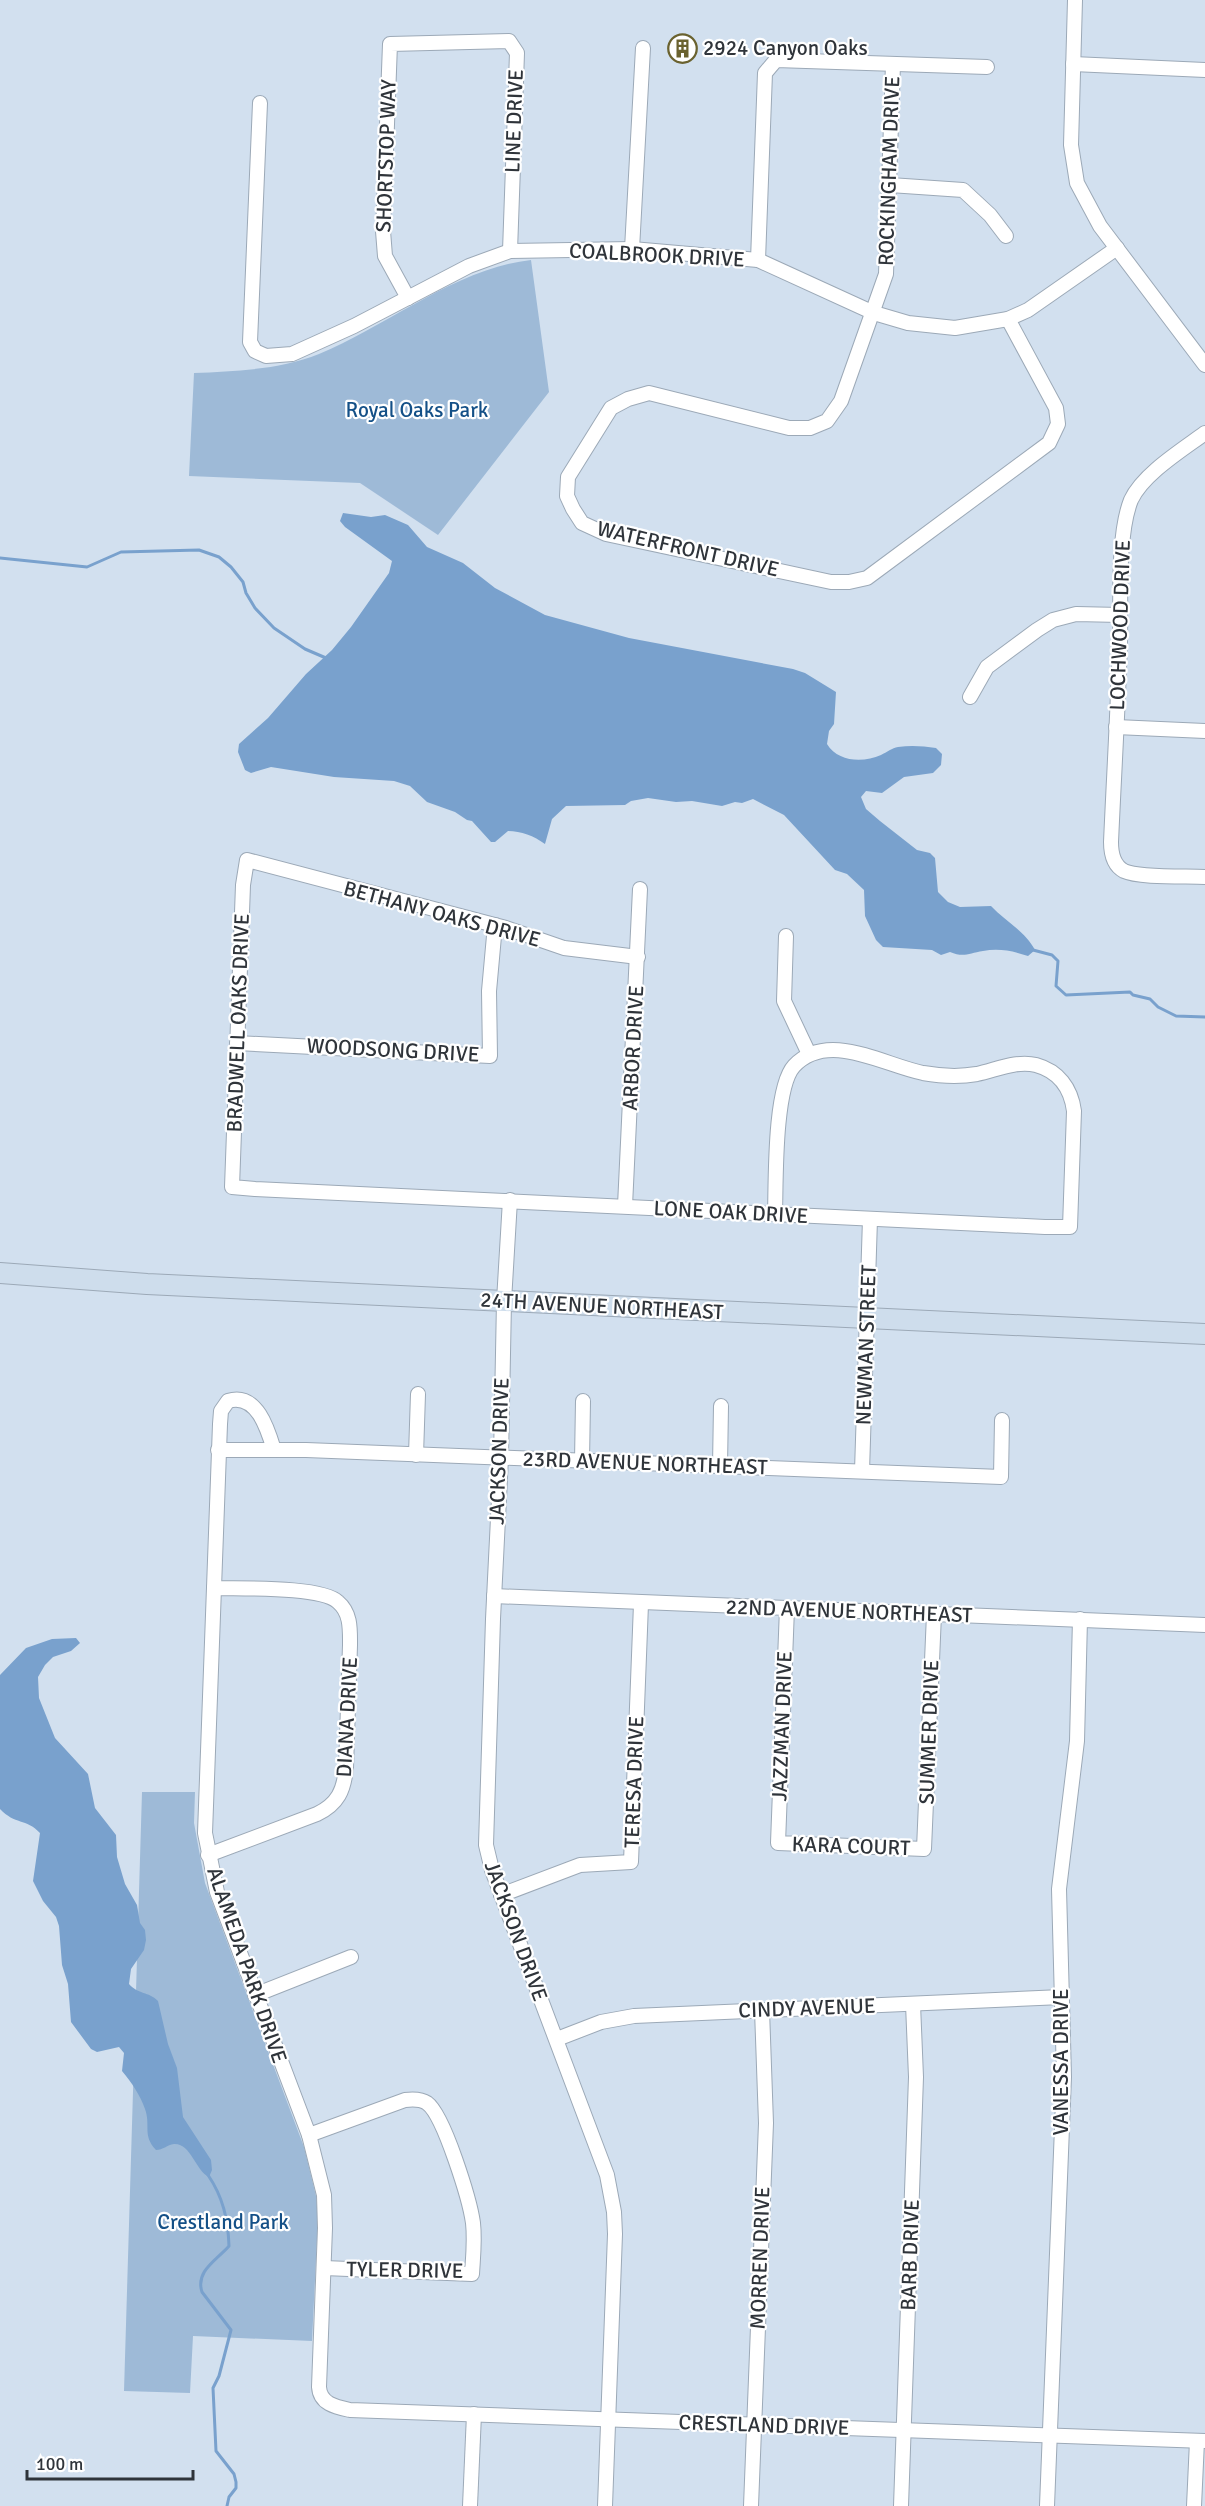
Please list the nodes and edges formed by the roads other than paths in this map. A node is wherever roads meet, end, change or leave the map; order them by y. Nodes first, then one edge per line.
1 (1075, 0) edge
2 (390, 44) joint
3 (643, 48) dead end
4 (893, 64) junction
5 (1072, 64) junction
6 (987, 67) dead end
7 (1205, 70) edge
8 (260, 103) dead end
9 (890, 185) junction
10 (1006, 236) dead end
11 (1117, 248) junction
12 (632, 249) junction
13 (510, 251) junction
14 (758, 260) junction
15 (408, 298) junction
16 (874, 313) junction
17 (1008, 319) junction
18 (1205, 365) edge
19 (1205, 433) edge
20 (1120, 615) junction
21 (970, 697) dead end
22 (1116, 726) junction
23 (1205, 731) edge
24 (248, 860) joint
25 (1205, 877) edge
26 (640, 889) dead end
27 (495, 925) junction
28 (786, 936) dead end
29 (638, 957) junction
30 (237, 1043) junction
31 (808, 1054) junction
32 (232, 1187) joint
33 (510, 1200) junction
34 (625, 1206) junction
35 (775, 1214) junction
36 (870, 1219) junction
37 (0, 1273) edge
38 (504, 1301) junction
39 (866, 1318) junction
40 (1205, 1334) edge
41 (418, 1394) dead end
42 (583, 1401) dead end
43 (721, 1406) dead end
44 (1002, 1420) dead end
45 (218, 1449) junction
46 (274, 1450) junction
47 (416, 1455) junction
48 (501, 1458) junction
49 (582, 1461) junction
50 (720, 1466) junction
51 (862, 1471) junction
52 (214, 1588) junction
53 (494, 1596) junction
54 (641, 1604) junction
55 (787, 1608) junction
56 (934, 1614) junction
57 (1080, 1619) junction
58 (1205, 1625) edge
59 (778, 1843) joint
60 (924, 1849) joint
61 (208, 1855) junction
62 (501, 1895) junction
63 (351, 1957) dead end
64 (255, 1995) junction
65 (1062, 1997) junction
66 (913, 2004) junction
67 (762, 2010) junction
68 (557, 2039) junction
69 (309, 2135) junction
70 (324, 2268) junction
71 (325, 2401) joint
72 (474, 2414) junction
73 (609, 2419) junction
74 (754, 2425) junction
75 (903, 2430) junction
76 (1049, 2437) junction
77 (1201, 2441) edge
78 (470, 2506) edge
79 (605, 2506) edge
80 (751, 2506) edge
81 (901, 2506) edge
82 (1047, 2506) edge
83 (1194, 2506) edge

1 - 5 street
2 - 13 street, LINE DRIVE
2 - 15 street, SHORTSTOP WAY
3 - 12 street
4 - 6 street
4 - 9 street, ROCKINGHAM DRIVE
4 - 14 street
5 - 7 street
5 - 11 street
8 - 15 street, COALBROOK DRIVE
9 - 10 street
9 - 16 street, ROCKINGHAM DRIVE
11 - 17 street, COALBROOK DRIVE
11 - 18 street
12 - 13 street, COALBROOK DRIVE
12 - 14 street, COALBROOK DRIVE
13 - 15 street, COALBROOK DRIVE
14 - 16 street, COALBROOK DRIVE
16 - 17 street, COALBROOK DRIVE
16 - 17 street, WATERFRONT DRIVE
19 - 20 street, LOCHWOOD DRIVE
20 - 21 street
20 - 22 street, LOCHWOOD DRIVE
22 - 23 street
22 - 25 street, LOCHWOOD DRIVE
24 - 27 street, BETHANY OAKS DRIVE
24 - 30 street, BRADWELL OAKS DRIVE
26 - 29 street, ARBOR DRIVE
27 - 29 street, BETHANY OAKS DRIVE
27 - 30 street, WOODSONG DRIVE
28 - 31 street
29 - 34 street, ARBOR DRIVE
30 - 32 street, BRADWELL OAKS DRIVE
31 - 35 street
31 - 36 street, LONE OAK DRIVE
32 - 33 street, LONE OAK DRIVE
33 - 34 street, LONE OAK DRIVE
33 - 38 street, JACKSON DRIVE
34 - 35 street, LONE OAK DRIVE
35 - 36 street, LONE OAK DRIVE
36 - 39 street, NEWMAN STREET
37 - 38 street, 24TH AVENUE NORTHEAST
38 - 39 street, 24TH AVENUE NORTHEAST
38 - 48 street, JACKSON DRIVE
39 - 40 street, 24TH AVENUE NORTHEAST
39 - 51 street, NEWMAN STREET
41 - 47 street
42 - 49 street
43 - 50 street
44 - 51 street, 23RD AVENUE NORTHEAST
45 - 46 street, 23RD AVENUE NORTHEAST
45 - 46 street, ALAMEDA PARK DRIVE
45 - 52 street, ALAMEDA PARK DRIVE
46 - 47 street, 23RD AVENUE NORTHEAST
47 - 48 street, 23RD AVENUE NORTHEAST
48 - 49 street, 23RD AVENUE NORTHEAST
48 - 53 street, JACKSON DRIVE
49 - 50 street, 23RD AVENUE NORTHEAST
50 - 51 street, 23RD AVENUE NORTHEAST
52 - 61 street, ALAMEDA PARK DRIVE
52 - 61 street, DIANA DRIVE
53 - 54 street, 22ND AVENUE NORTHEAST
53 - 62 street, JACKSON DRIVE
54 - 55 street, 22ND AVENUE NORTHEAST
54 - 62 street, TERESA DRIVE
55 - 56 street, 22ND AVENUE NORTHEAST
55 - 59 street, JAZZMAN DRIVE
56 - 57 street, 22ND AVENUE NORTHEAST
56 - 60 street, SUMMER DRIVE
57 - 58 street, 22ND AVENUE NORTHEAST
57 - 65 street, VANESSA DRIVE
59 - 60 street, KARA COURT
61 - 64 street, ALAMEDA PARK DRIVE
62 - 68 street, JACKSON DRIVE
63 - 64 street
64 - 69 street, ALAMEDA PARK DRIVE
65 - 66 street, CINDY AVENUE
65 - 76 street, VANESSA DRIVE
66 - 67 street, CINDY AVENUE
66 - 75 street, BARB DRIVE
67 - 68 street, CINDY AVENUE
67 - 74 street, MORREN DRIVE
68 - 73 street, JACKSON DRIVE
69 - 70 street, ALAMEDA PARK DRIVE
69 - 70 street, TYLER DRIVE
70 - 71 street, ALAMEDA PARK DRIVE
71 - 72 street, CRESTLAND DRIVE
72 - 73 street, CRESTLAND DRIVE
72 - 78 street
73 - 74 street, CRESTLAND DRIVE
73 - 79 street, JACKSON DRIVE
74 - 75 street, CRESTLAND DRIVE
74 - 80 street, MORREN DRIVE
75 - 76 street, CRESTLAND DRIVE
75 - 81 street, BARB DRIVE
76 - 77 street, CRESTLAND DRIVE
76 - 82 street, VANESSA DRIVE
77 - 83 street

